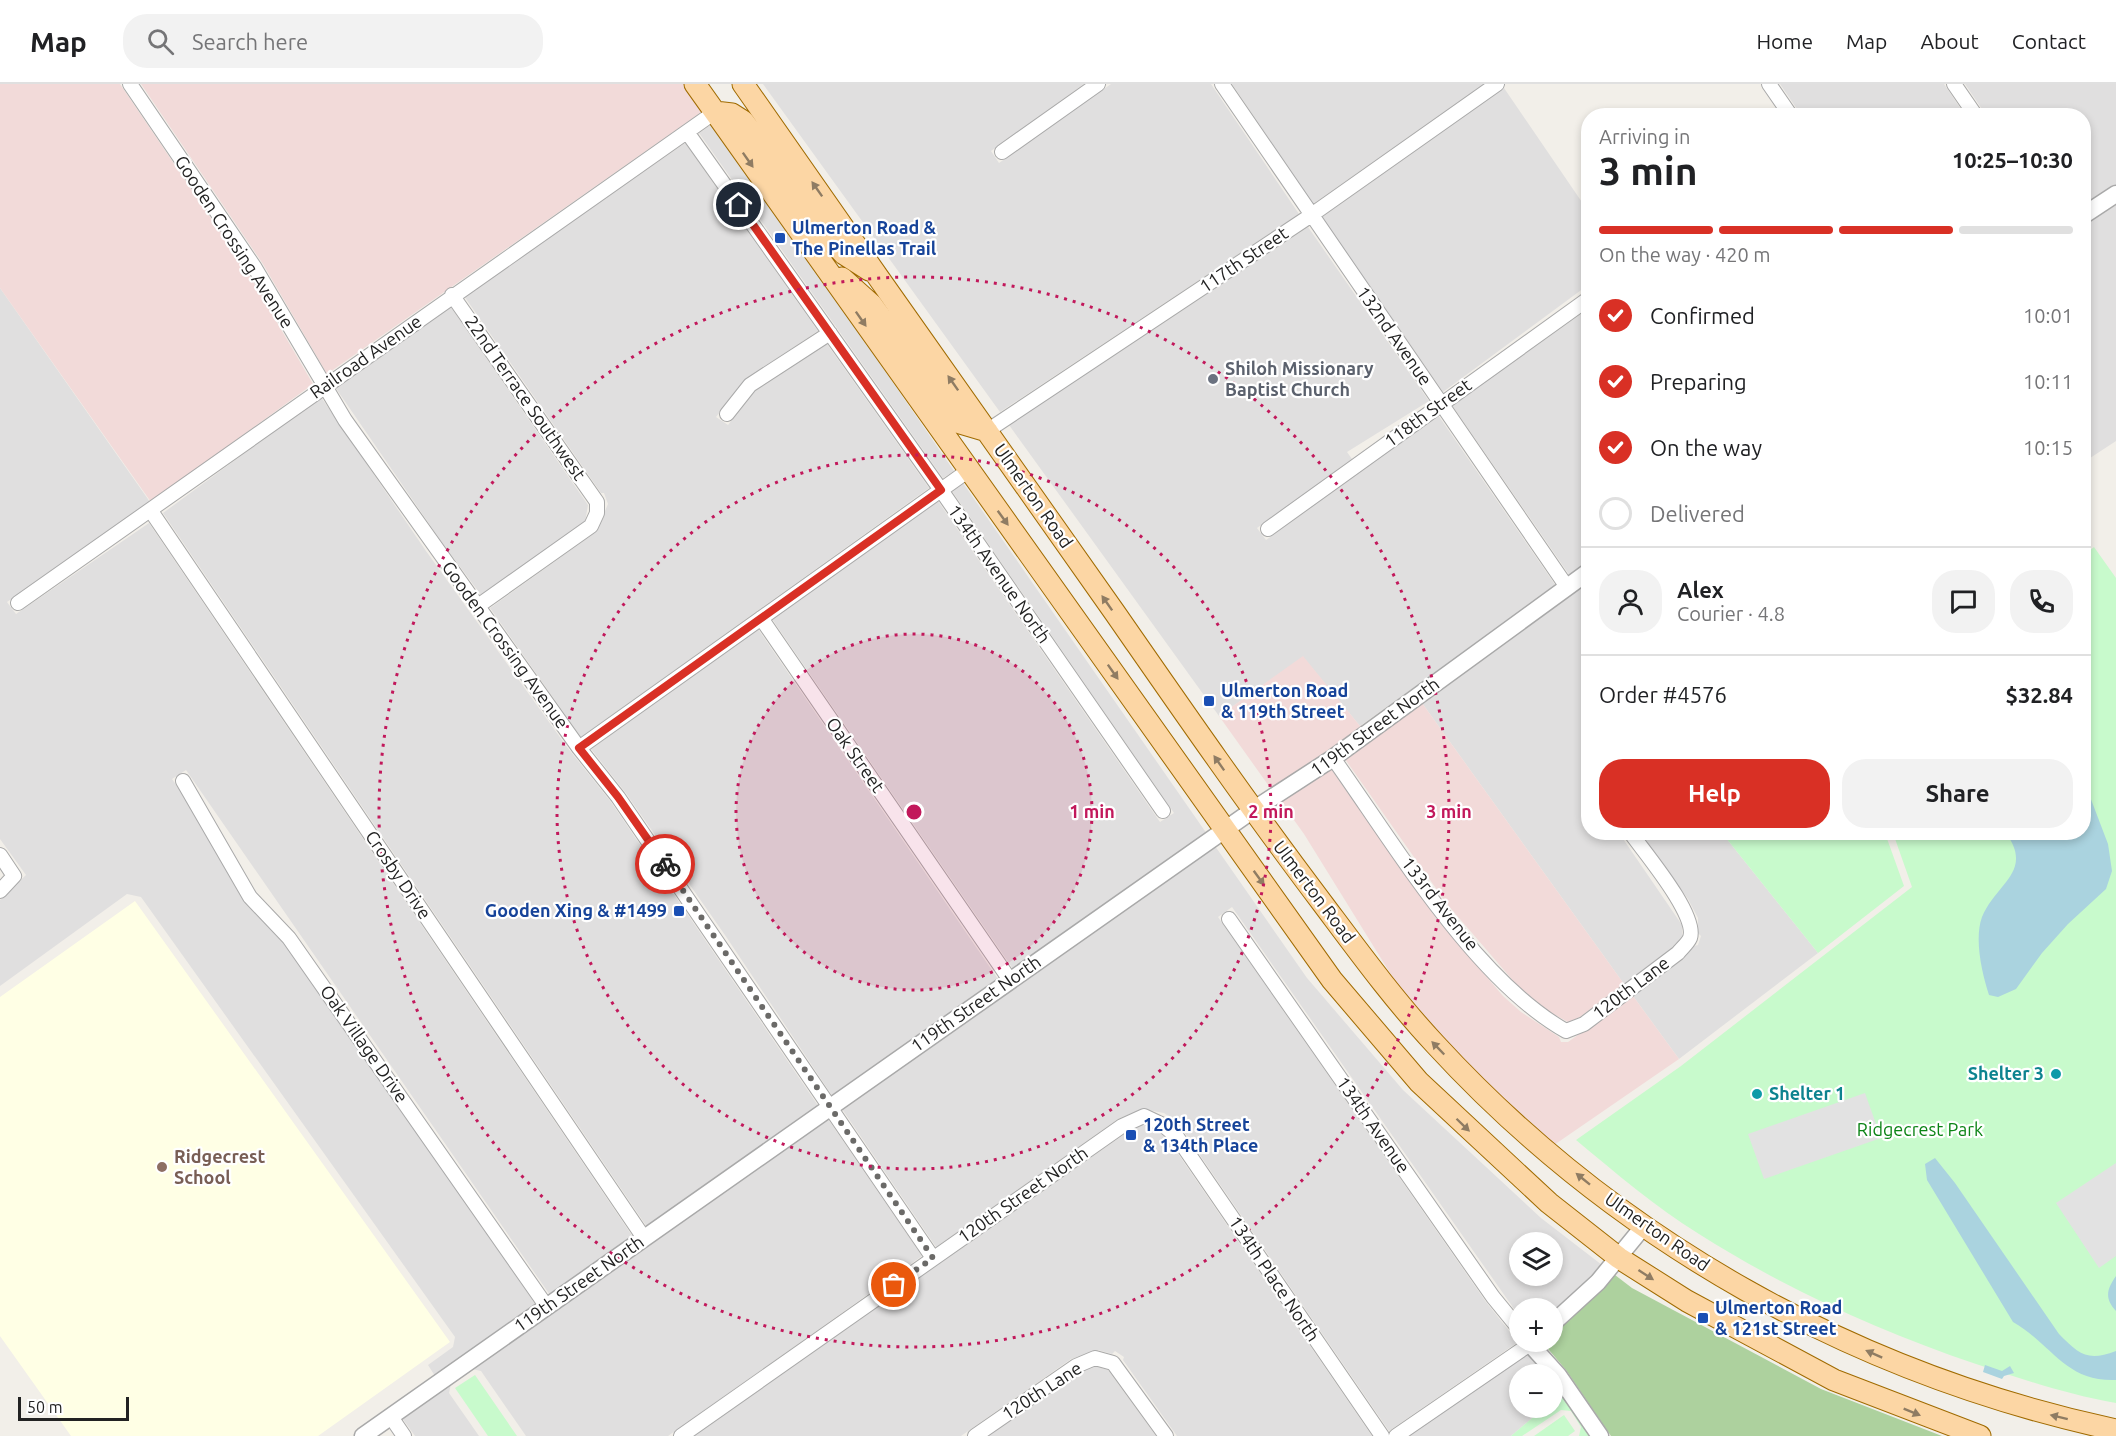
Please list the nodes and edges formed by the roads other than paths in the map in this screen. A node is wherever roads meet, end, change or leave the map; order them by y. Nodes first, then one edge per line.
1 (130, 84) edge
2 (695, 84) edge
3 (724, 84) edge
4 (1098, 84) edge
5 (1222, 84) edge
6 (1497, 84) edge
7 (1769, 84) edge
8 (1954, 84) edge
9 (747, 90) edge
10 (1786, 108) edge
11 (1970, 108) edge
12 (715, 112) junction
13 (687, 132) junction
14 (1002, 152) dead end
15 (2116, 194) edge
16 (2091, 210) edge
17 (1310, 216) junction
18 (822, 264) junction
19 (879, 278) junction
20 (452, 295) junction
21 (1581, 304) edge
22 (830, 333) junction
23 (324, 386) junction
24 (1441, 403) junction
25 (727, 414) dead end
26 (987, 430) junction
27 (969, 470) junction
28 (941, 490) junction
29 (152, 511) junction
30 (1268, 529) dead end
31 (1581, 577) edge
32 (1567, 587) junction
33 (18, 603) dead end
34 (478, 606) junction
35 (761, 618) junction
36 (579, 748) junction
37 (1333, 758) junction
38 (183, 781) dead end
39 (1253, 810) junction
40 (1163, 811) dead end
41 (1224, 830) junction
42 (1636, 840) edge
43 (0, 855) edge
44 (0, 891) edge
45 (1229, 919) dead end
46 (1010, 980) junction
47 (1566, 1031) joint
48 (830, 1108) junction
49 (1163, 1125) joint
50 (1643, 1227) junction
51 (644, 1238) junction
52 (933, 1258) junction
53 (1619, 1258) junction
54 (547, 1307) junction
55 (1563, 1314) edge
56 (1509, 1317) edge
57 (1516, 1352) edge
58 (1538, 1352) edge
59 (391, 1417) junction
60 (2116, 1430) edge
61 (363, 1436) edge
62 (404, 1436) edge
63 (681, 1436) edge
64 (975, 1436) edge
65 (1166, 1436) edge
66 (1382, 1436) edge
67 (1396, 1436) edge
68 (1600, 1436) edge
69 (1980, 1436) edge

1 - 23 street, Gooden Crossing Avenue
2 - 12 main road, Ulmerton Road
3 - 9 main road
4 - 14 street
5 - 17 street, 132nd Avenue
6 - 17 street, 117th Street
7 - 10 street
8 - 11 street
19 -> 9 main road, Ulmerton Road
12 - 13 street, Railroad Avenue
12 -> 18 main road, Ulmerton Road
12 - 19 main road
13 - 20 street, Railroad Avenue
13 - 22 street, 134th Avenue North
15 - 16 street
17 - 24 street, 132nd Avenue
17 - 26 street, 117th Street
18 - 26 main road
18 -> 27 main road, Ulmerton Road
26 -> 19 main road, Ulmerton Road
20 - 23 street, Railroad Avenue
20 - 34 street, 22nd Terrace Southwest
21 - 24 street, 118th Street
22 - 25 street
22 - 28 street, 134th Avenue North
23 - 29 street, Railroad Avenue
23 - 34 street, Gooden Crossing Avenue
24 - 30 street, 118th Street
24 - 32 street, 132nd Avenue
39 -> 26 main road, Ulmerton Road
27 - 28 street
27 -> 41 main road, Ulmerton Road
28 - 35 street
28 - 40 street, 134th Avenue North
29 - 33 street, Railroad Avenue
29 - 51 street, Crosby Drive
31 - 32 street, 119th Street North
32 - 37 street, 119th Street North
34 - 36 street, Gooden Crossing Avenue
35 - 36 street
35 - 46 street, Oak Street
36 - 48 street, Gooden Crossing Avenue
37 - 39 street, 119th Street North
37 - 47 street, 133rd Avenue
38 - 54 street, Oak Village Drive
39 - 41 street, 119th Street North
50 -> 39 main road, Ulmerton Road
41 - 46 street, 119th Street North
41 -> 53 main road, Ulmerton Road
42 - 47 street, 120th Lane
43 - 44 street
45 - 56 street, 134th Avenue
46 - 48 street, 119th Street North
48 - 51 street, 119th Street North
48 - 52 street, Gooden Crossing Avenue
49 - 52 street, 120th Street North
49 - 66 street, 134th Place North
50 - 53 street
60 -> 50 main road, Ulmerton Road
51 - 54 street, 119th Street North
52 - 63 street, 120th Street North
53 - 55 street
53 -> 69 main road, Ulmerton Road
54 - 59 street, 119th Street North
57 - 67 street
58 - 68 street
59 - 61 street, 119th Street North
59 - 62 street
64 - 65 street, 120th Lane

